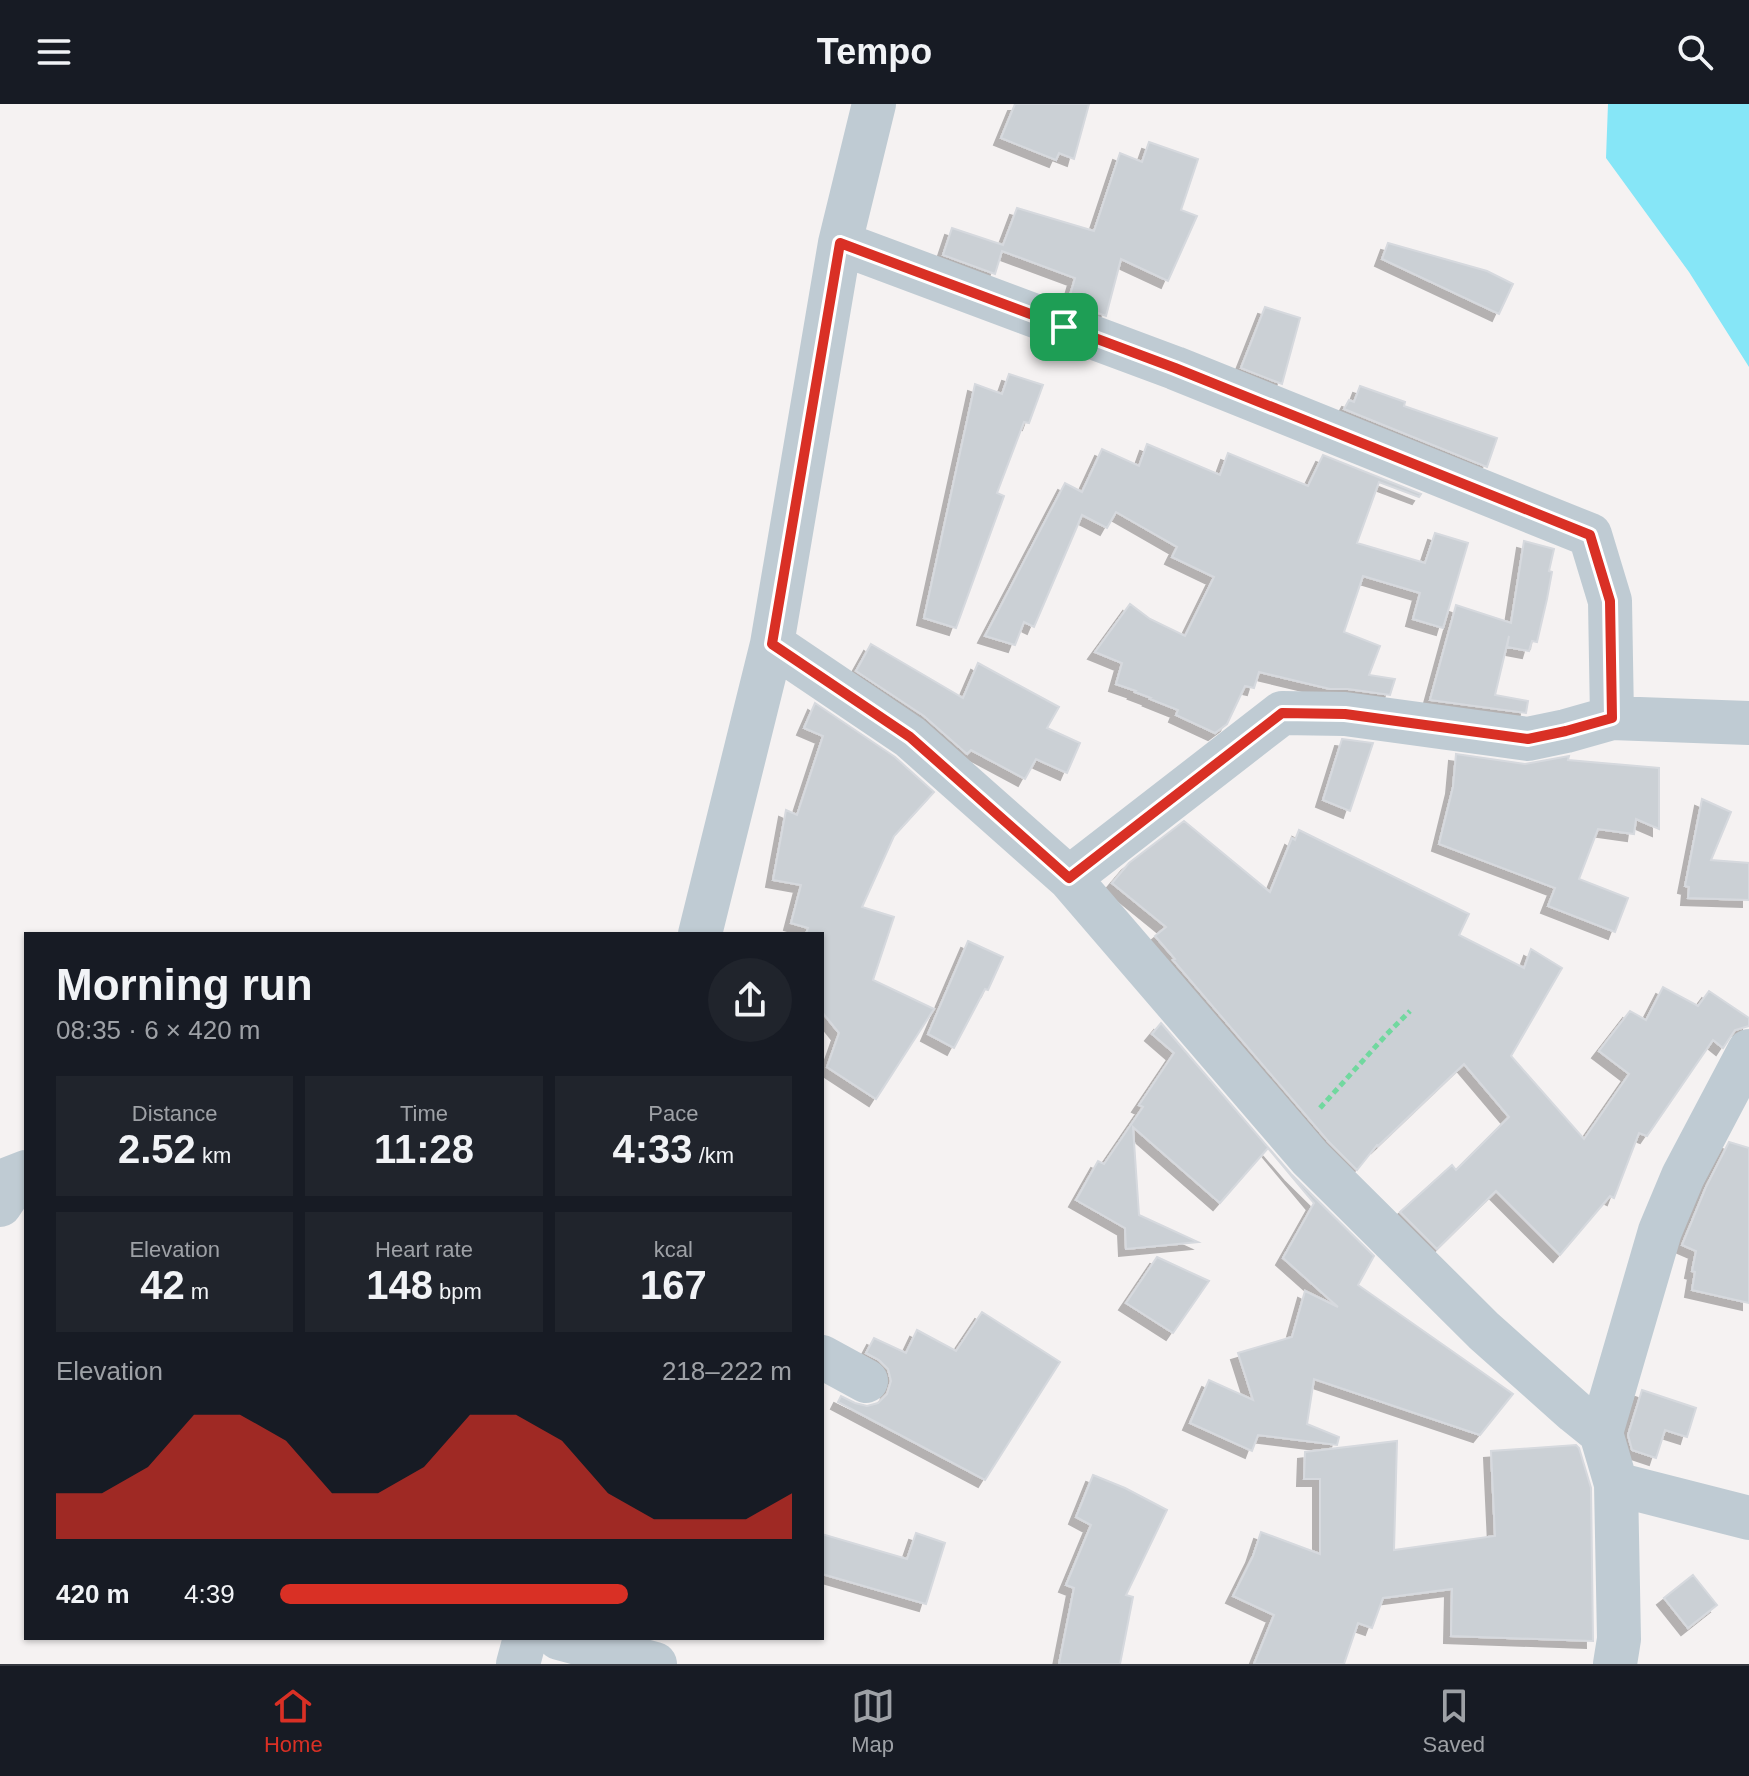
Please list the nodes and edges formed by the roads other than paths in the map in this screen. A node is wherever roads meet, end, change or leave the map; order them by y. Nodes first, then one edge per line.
1 (874, 104) edge
2 (840, 243) junction
3 (772, 644) junction
4 (1612, 718) junction
5 (1749, 723) edge
6 (1069, 878) junction
7 (700, 932) edge
8 (1749, 1051) edge
9 (24, 1173) edge
10 (0, 1205) edge
11 (824, 1358) edge
12 (866, 1381) dead end
13 (1601, 1433) junction
14 (1616, 1484) junction
15 (1749, 1518) edge
16 (524, 1640) edge
17 (566, 1640) edge
18 (518, 1664) edge
19 (655, 1664) edge
20 (1615, 1664) edge

1 - 2 street
2 - 3 street
2 - 4 street
3 - 6 street
3 - 7 street
4 - 5 street
4 - 6 street
6 - 13 street
8 - 13 street
9 - 10 street
11 - 12 street
13 - 14 street
14 - 15 street
14 - 20 street
16 - 18 street
17 - 19 street

